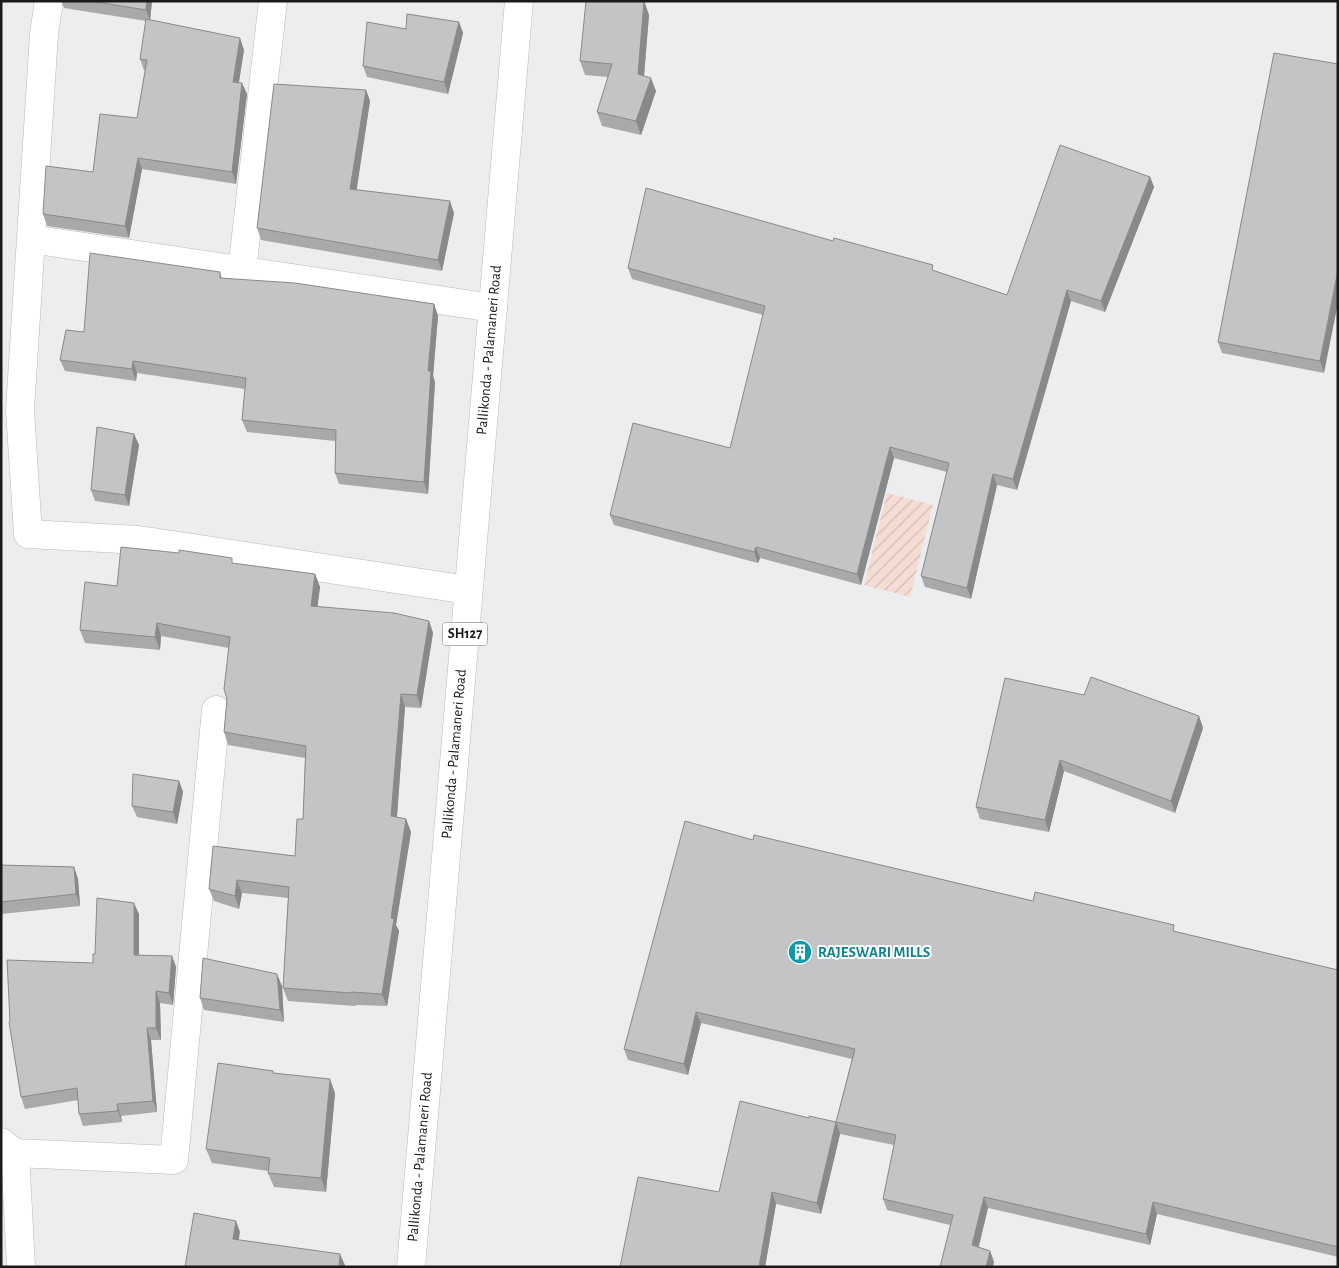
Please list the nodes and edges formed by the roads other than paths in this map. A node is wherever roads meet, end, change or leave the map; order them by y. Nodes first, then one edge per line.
1 (49, 1) edge
2 (272, 1) edge
3 (519, 1) edge
4 (31, 239) junction
5 (242, 271) junction
6 (493, 308) junction
7 (468, 590) junction
8 (216, 710) dead end
9 (8, 1148) edge
10 (21, 1267) edge
11 (411, 1267) edge

1 - 4 street
2 - 5 street
3 - 6 street, Pallikonda - Palamaneri Road / SH127
4 - 5 street
4 - 7 street
5 - 6 street
6 - 7 street, Pallikonda - Palamaneri Road / SH127
7 - 11 street, Pallikonda - Palamaneri Road / SH127
8 - 9 street
9 - 10 street

